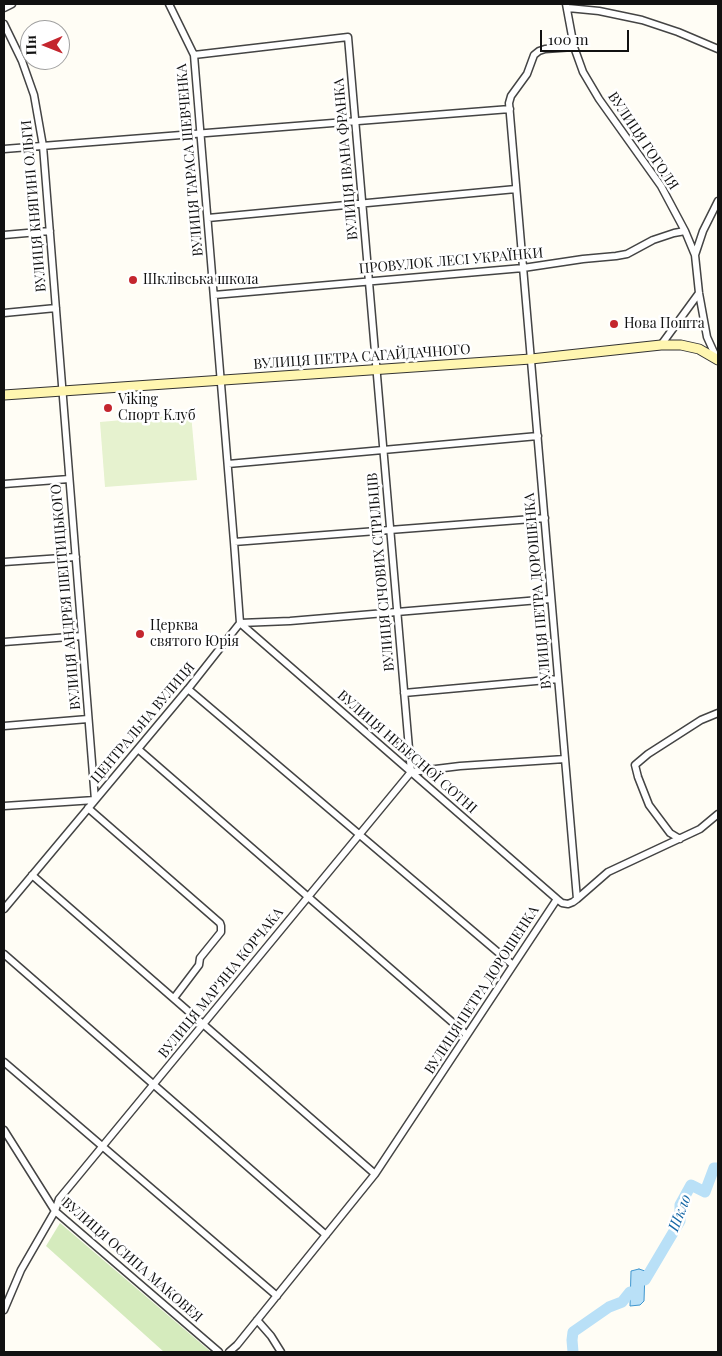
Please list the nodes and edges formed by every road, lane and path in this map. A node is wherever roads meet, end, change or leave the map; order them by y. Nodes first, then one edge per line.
1 (12, 4) edge
2 (169, 4) edge
3 (567, 6) edge
4 (4, 8) edge
5 (4, 24) edge
6 (574, 47) junction
7 (718, 49) edge
8 (194, 55) junction
9 (510, 110) junction
10 (356, 122) junction
11 (201, 134) junction
12 (43, 146) junction
13 (4, 150) edge
14 (516, 189) junction
15 (718, 201) edge
16 (363, 204) junction
17 (208, 218) junction
18 (50, 231) junction
19 (685, 231) junction
20 (4, 235) edge
21 (695, 255) junction
22 (523, 268) junction
23 (369, 281) junction
24 (699, 293) junction
25 (214, 294) junction
26 (56, 308) junction
27 (4, 313) edge
28 (661, 345) junction
29 (531, 359) junction
30 (718, 360) edge
31 (377, 369) junction
32 (221, 380) junction
33 (62, 391) junction
34 (4, 395) edge
35 (538, 436) junction
36 (384, 450) junction
37 (228, 464) junction
38 (69, 479) junction
39 (4, 484) edge
40 (544, 518) junction
41 (390, 530) junction
42 (234, 542) junction
43 (76, 557) junction
44 (4, 562) edge
45 (552, 599) junction
46 (398, 612) junction
47 (240, 623) junction
48 (82, 636) junction
49 (4, 642) edge
50 (558, 679) junction
51 (188, 689) junction
52 (404, 693) junction
53 (718, 713) edge
54 (88, 719) junction
55 (4, 726) edge
56 (138, 749) junction
57 (565, 759) junction
58 (411, 772) junction
59 (95, 800) junction
60 (4, 806) edge
61 (88, 808) junction
62 (718, 814) edge
63 (360, 834) junction
64 (680, 839) junction
65 (32, 875) junction
66 (308, 897) junction
67 (577, 898) junction
68 (557, 899) junction
69 (4, 909) edge
70 (4, 954) edge
71 (513, 965) junction
72 (174, 998) junction
73 (203, 1024) junction
74 (467, 1035) junction
75 (4, 1062) edge
76 (154, 1085) junction
77 (4, 1130) edge
78 (102, 1147) junction
79 (375, 1174) junction
80 (55, 1212) junction
81 (326, 1235) junction
82 (277, 1296) junction
83 (4, 1310) edge
84 (257, 1320) junction
85 (219, 1352) edge
86 (229, 1352) edge
87 (281, 1352) edge

1 - 4 street
2 - 8 street, ВУЛИЦЯ ТАРАСА ШЕВЧЕНКА
3 - 6 street, ВУЛИЦЯ ГОГОЛЯ
3 - 7 street
5 - 12 street, ВУЛИЦЯ КНЯГИНІ ОЛЬГИ
6 - 9 street
6 - 19 street, ВУЛИЦЯ ГОГОЛЯ
8 - 10 street, ВУЛИЦЯ ІВАНА ФРАНКА
8 - 11 street, ВУЛИЦЯ ТАРАСА ШЕВЧЕНКА
9 - 10 street
9 - 14 street, ВУЛИЦЯ ПЕТРА ДОРОШЕНКА
10 - 11 street
10 - 16 street, ВУЛИЦЯ ІВАНА ФРАНКА
11 - 12 street
11 - 17 street, ВУЛИЦЯ ТАРАСА ШЕВЧЕНКА
12 - 13 street
12 - 18 street, ВУЛИЦЯ КНЯГИНІ ОЛЬГИ
14 - 16 street
14 - 22 street, ВУЛИЦЯ ПЕТРА ДОРОШЕНКА
15 - 21 street
16 - 17 street
16 - 23 street, ВУЛИЦЯ ІВАНА ФРАНКА
17 - 25 street, ВУЛИЦЯ ТАРАСА ШЕВЧЕНКА
18 - 20 street
18 - 26 street, ВУЛИЦЯ КНЯГИНІ ОЛЬГИ
19 - 21 street, ВУЛИЦЯ ГОГОЛЯ
19 - 22 street, ПРОВУЛОК ЛЕСІ УКРАЇНКИ
21 - 24 street, ВУЛИЦЯ ГОГОЛЯ
22 - 23 street, ПРОВУЛОК ЛЕСІ УКРАЇНКИ
22 - 29 street, ВУЛИЦЯ ПЕТРА ДОРОШЕНКА
23 - 25 street, ПРОВУЛОК ЛЕСІ УКРАЇНКИ
23 - 31 street, ВУЛИЦЯ ІВАНА ФРАНКА
24 - 28 street
24 - 30 street, ВУЛИЦЯ ГОГОЛЯ
25 - 32 street, ВУЛИЦЯ ТАРАСА ШЕВЧЕНКА
26 - 27 street
26 - 33 street, ВУЛИЦЯ КНЯГИНІ ОЛЬГИ
28 - 29 street, ВУЛИЦЯ ПЕТРА САГАЙДАЧНОГО
28 - 30 street, ВУЛИЦЯ ПЕТРА САГАЙДАЧНОГО
29 - 31 street, ВУЛИЦЯ ПЕТРА САГАЙДАЧНОГО
29 - 35 street, ВУЛИЦЯ ПЕТРА ДОРОШЕНКА
31 - 32 street, ВУЛИЦЯ ПЕТРА САГАЙДАЧНОГО
31 - 36 street, ВУЛИЦЯ СІЧОВИХ СТРІЛЬЦІВ
32 - 33 street, ВУЛИЦЯ ПЕТРА САГАЙДАЧНОГО
32 - 37 street
33 - 34 street, ВУЛИЦЯ ПЕТРА САГАЙДАЧНОГО
33 - 38 street, ВУЛИЦЯ АНДРЕЯ ШЕПТИЦЬКОГО
35 - 36 street
35 - 40 street, ВУЛИЦЯ ПЕТРА ДОРОШЕНКА
36 - 37 street
36 - 41 street, ВУЛИЦЯ СІЧОВИХ СТРІЛЬЦІВ
37 - 42 street
38 - 39 street
38 - 43 street, ВУЛИЦЯ АНДРЕЯ ШЕПТИЦЬКОГО
40 - 41 street
40 - 45 street, ВУЛИЦЯ ПЕТРА ДОРОШЕНКА
41 - 42 street
41 - 46 street, ВУЛИЦЯ СІЧОВИХ СТРІЛЬЦІВ
42 - 47 street
43 - 44 street
43 - 48 street, ВУЛИЦЯ АНДРЕЯ ШЕПТИЦЬКОГО
45 - 46 street
45 - 50 street, ВУЛИЦЯ ПЕТРА ДОРОШЕНКА
46 - 47 street
46 - 52 street, ВУЛИЦЯ СІЧОВИХ СТРІЛЬЦІВ
47 - 51 street, ЦЕНТРАЛЬНА ВУЛИЦЯ
47 - 58 street, ВУЛИЦЯ НЕБЕСНОЇ СОТНІ
48 - 49 street
48 - 54 street, ВУЛИЦЯ АНДРЕЯ ШЕПТИЦЬКОГО
50 - 52 street
50 - 57 street, ВУЛИЦЯ ПЕТРА ДОРОШЕНКА
51 - 56 street, ЦЕНТРАЛЬНА ВУЛИЦЯ
51 - 63 street
52 - 58 street, ВУЛИЦЯ СІЧОВИХ СТРІЛЬЦІВ
53 - 64 street
54 - 55 street
54 - 59 street, ВУЛИЦЯ АНДРЕЯ ШЕПТИЦЬКОГО
56 - 59 street, ЦЕНТРАЛЬНА ВУЛИЦЯ
56 - 66 street
57 - 58 street
57 - 67 street, ВУЛИЦЯ ПЕТРА ДОРОШЕНКА
58 - 63 street, ВУЛИЦЯ МАР'ЯНА КОРЧАКА
58 - 68 street, ВУЛИЦЯ НЕБЕСНОЇ СОТНІ
59 - 60 street
59 - 61 street, ЦЕНТРАЛЬНА ВУЛИЦЯ
61 - 65 street, ЦЕНТРАЛЬНА ВУЛИЦЯ
61 - 72 street
62 - 64 street
63 - 66 street, ВУЛИЦЯ МАР'ЯНА КОРЧАКА
63 - 71 street
64 - 67 street
65 - 69 street, ЦЕНТРАЛЬНА ВУЛИЦЯ
65 - 72 street
66 - 73 street, ВУЛИЦЯ МАР'ЯНА КОРЧАКА
66 - 74 street
67 - 68 street, ВУЛИЦЯ ПЕТРА ДОРОШЕНКА
68 - 71 street, ВУЛИЦЯ ПЕТРА ДОРОШЕНКА
70 - 76 street
71 - 74 street, ВУЛИЦЯ ПЕТРА ДОРОШЕНКА
72 - 73 street
73 - 76 street, ВУЛИЦЯ МАР'ЯНА КОРЧАКА
73 - 79 street
74 - 79 street, ВУЛИЦЯ ПЕТРА ДОРОШЕНКА
75 - 78 street
76 - 78 street, ВУЛИЦЯ МАР'ЯНА КОРЧАКА
76 - 81 street
77 - 80 street, ВУЛИЦЯ ОСИПА МАКОВЕЯ
78 - 80 street, ВУЛИЦЯ МАР'ЯНА КОРЧАКА
78 - 82 street
79 - 81 street, ВУЛИЦЯ ПЕТРА ДОРОШЕНКА
80 - 83 street, ВУЛИЦЯ МАР'ЯНА КОРЧАКА
80 - 85 street, ВУЛИЦЯ ОСИПА МАКОВЕЯ
81 - 82 street, ВУЛИЦЯ ПЕТРА ДОРОШЕНКА
82 - 84 street, ВУЛИЦЯ ПЕТРА ДОРОШЕНКА
84 - 86 street, ВУЛИЦЯ ПЕТРА ДОРОШЕНКА
84 - 87 street

